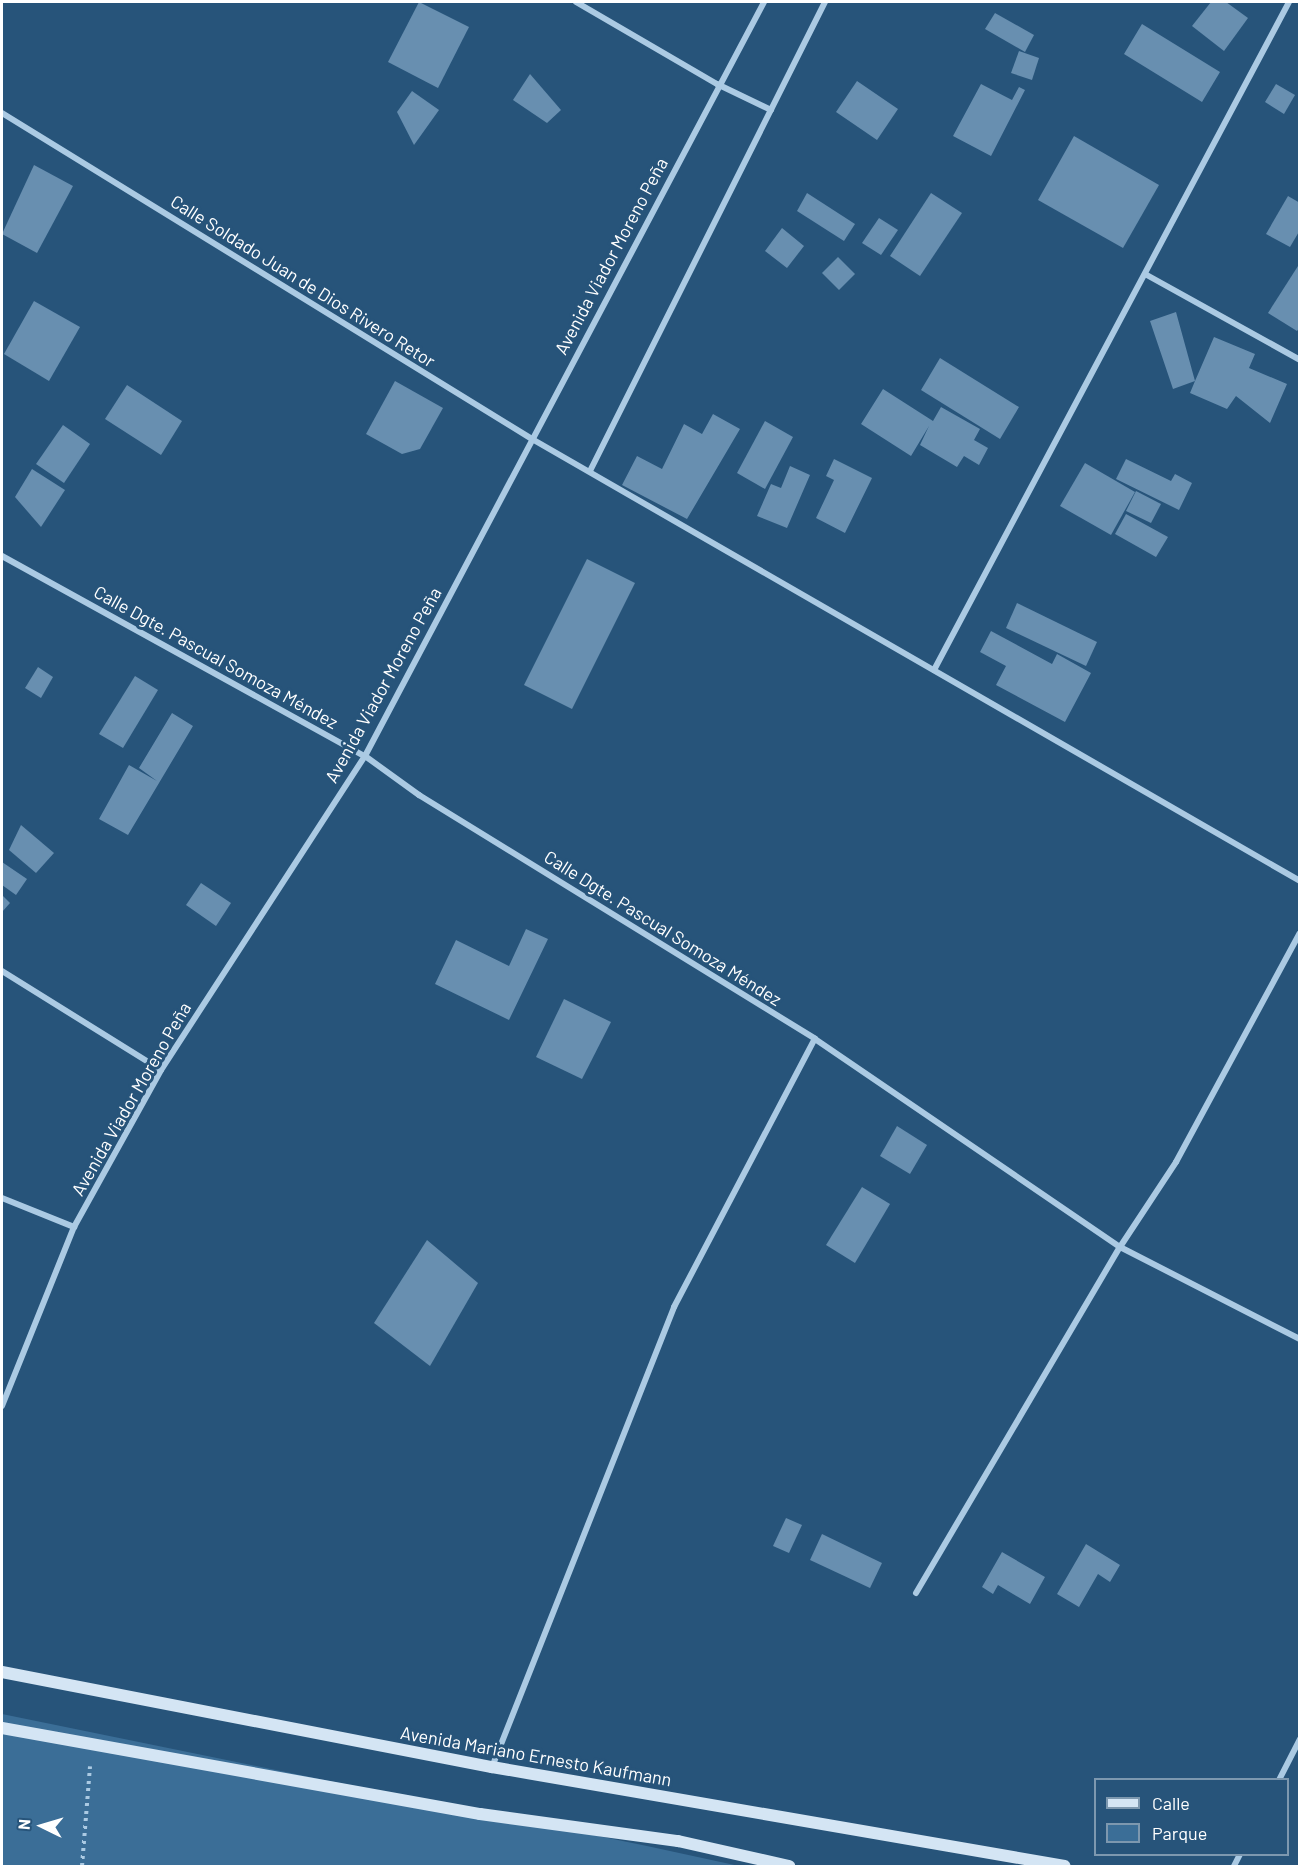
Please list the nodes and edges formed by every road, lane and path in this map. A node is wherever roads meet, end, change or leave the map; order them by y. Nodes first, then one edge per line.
1 (576, 2) edge
2 (764, 2) edge
3 (825, 2) edge
4 (1289, 2) edge
5 (717, 84) junction
6 (771, 110) junction
7 (2, 113) edge
8 (1145, 274) junction
9 (1299, 360) edge
10 (531, 439) junction
11 (590, 471) junction
12 (2, 556) edge
13 (934, 670) junction
14 (366, 756) junction
15 (1299, 881) edge
16 (1299, 933) edge
17 (2, 971) edge
18 (815, 1039) junction
19 (161, 1070) junction
20 (2, 1198) edge
21 (74, 1227) junction
22 (1120, 1247) junction
23 (1299, 1339) edge
24 (2, 1406) edge
25 (916, 1593) dead end
26 (2, 1672) edge
27 (2, 1728) edge
28 (81, 1739) junction
29 (1299, 1739) edge
30 (492, 1767) junction
31 (1280, 1778) edge
32 (81, 1866) edge
33 (789, 1866) edge
34 (1065, 1866) edge

1 - 5 street
2 - 5 street, Avenida Viador Moreno Peña
3 - 6 street
4 - 8 street
5 - 6 street
5 - 10 street, Avenida Viador Moreno Peña
6 - 11 street
7 - 10 street, Calle Soldado Juan de Dios Rivero Retor
8 - 9 street
8 - 13 street
10 - 11 street, Calle Soldado Juan de Dios Rivero Retor
10 - 14 street, Avenida Viador Moreno Peña
11 - 13 street, Calle Soldado Juan de Dios Rivero Retor
12 - 14 street, Calle Dgte. Pascual Somoza Méndez
13 - 15 street, Calle Soldado Juan de Dios Rivero Retor
14 - 18 street, Calle Dgte. Pascual Somoza Méndez
14 - 19 street, Avenida Viador Moreno Peña
16 - 22 street
17 - 19 street
18 - 22 street, Calle Dgte. Pascual Somoza Méndez
18 - 30 street
19 - 21 street, Avenida Viador Moreno Peña
20 - 21 street
21 - 24 street, Avenida Viador Moreno Peña
22 - 23 street, Calle Dgte. Pascual Somoza Méndez
22 - 25 street
26 - 30 main road, Avenida Mariano Ernesto Kaufmann
27 - 28 main road
28 - 32 path
28 - 33 main road
29 - 31 street
30 - 34 main road, Avenida Mariano Ernesto Kaufmann

